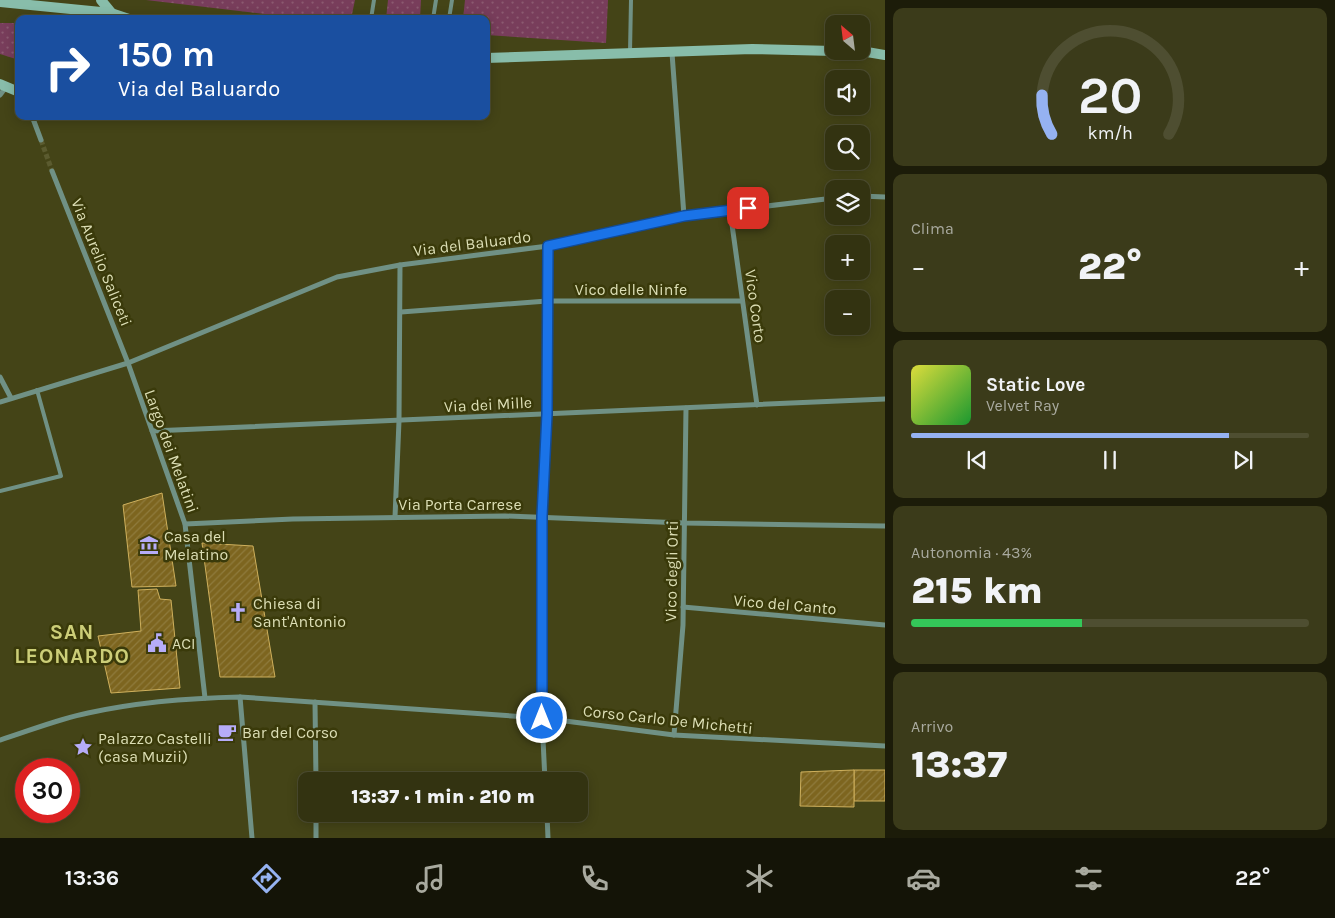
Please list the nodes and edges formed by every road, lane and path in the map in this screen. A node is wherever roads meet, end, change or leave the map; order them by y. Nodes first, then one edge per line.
1 (101, 0) edge
2 (374, 0) edge
3 (436, 0) edge
4 (452, 0) edge
5 (631, 0) edge
6 (0, 2) edge
7 (106, 15) edge
8 (113, 15) edge
9 (372, 15) edge
10 (434, 15) edge
11 (450, 15) edge
12 (825, 51) edge
13 (870, 52) edge
14 (672, 53) junction
15 (630, 54) junction
16 (885, 55) edge
17 (490, 58) edge
18 (2, 89) edge
19 (15, 91) edge
20 (34, 120) edge
21 (41, 140) tunnel mouth
22 (52, 171) tunnel mouth
23 (870, 197) edge
24 (885, 198) edge
25 (825, 199) edge
26 (730, 210) junction
27 (684, 216) junction
28 (548, 246) junction
29 (400, 265) junction
30 (547, 301) junction
31 (742, 301) junction
32 (400, 312) junction
33 (128, 363) junction
34 (0, 377) edge
35 (37, 390) junction
36 (11, 398) junction
37 (885, 399) edge
38 (0, 402) edge
39 (757, 405) junction
40 (686, 408) junction
41 (547, 414) junction
42 (399, 420) junction
43 (152, 432) junction
44 (0, 490) edge
45 (542, 516) junction
46 (395, 517) junction
47 (185, 524) junction
48 (684, 524) junction
49 (885, 526) edge
50 (683, 608) junction
51 (885, 624) edge
52 (240, 697) junction
53 (205, 698) junction
54 (315, 702) junction
55 (542, 718) junction
56 (674, 735) junction
57 (0, 740) edge
58 (885, 746) edge
59 (316, 772) edge
60 (545, 772) edge
61 (316, 822) edge
62 (547, 822) edge
63 (252, 838) edge
64 (316, 838) edge
65 (548, 838) edge

1 - 8 street
2 - 9 lane
3 - 10 lane
4 - 11 lane
5 - 15 lane
6 - 7 street
12 - 14 street
13 - 16 street
14 - 15 street
14 - 27 street
15 - 17 street
18 - 19 street
20 - 21 street
22 - 33 street, Via Aurelio Saliceti
23 - 24 street
25 - 26 street, Via del Baluardo
26 - 27 street, Via del Baluardo
26 - 31 street, Vico Corto
27 - 28 street, Via del Baluardo
28 - 29 street, Via del Baluardo
28 - 30 street
29 - 32 street
29 - 33 street, Via del Baluardo
30 - 31 street, Vico delle Ninfe
30 - 32 street, Vico delle Ninfe
30 - 41 street
31 - 39 street, Vico Corto
32 - 42 street
33 - 35 street, Via del Baluardo
33 - 43 street, Largo dei Melatini
34 - 36 street
35 - 36 street, Via del Baluardo
35 - 44 lane
36 - 38 street, Via del Baluardo
37 - 39 street, Via dei Mille
39 - 40 street, Via dei Mille
40 - 41 street, Via dei Mille
40 - 48 street, Vico degli Orti
41 - 42 street, Via dei Mille
41 - 45 street
42 - 43 street, Via dei Mille
42 - 46 street
43 - 47 street, Largo dei Melatini
45 - 46 street, Via Porta Carrese
45 - 48 street, Via Porta Carrese
45 - 55 street
46 - 47 street, Via Porta Carrese
47 - 53 street, Largo dei Melatini
48 - 49 street, Via Porta Carrese
48 - 50 street, Vico degli Orti
50 - 51 street, Vico del Canto
50 - 56 street, Vico degli Orti
52 - 53 street, Corso Carlo De Michetti
52 - 54 street, Corso Carlo De Michetti
52 - 63 street
53 - 57 street, Corso Carlo De Michetti
54 - 55 street, Corso Carlo De Michetti
54 - 59 street
55 - 56 street, Corso Carlo De Michetti
55 - 60 street
56 - 58 street, Corso Carlo De Michetti
61 - 64 street
62 - 65 street

